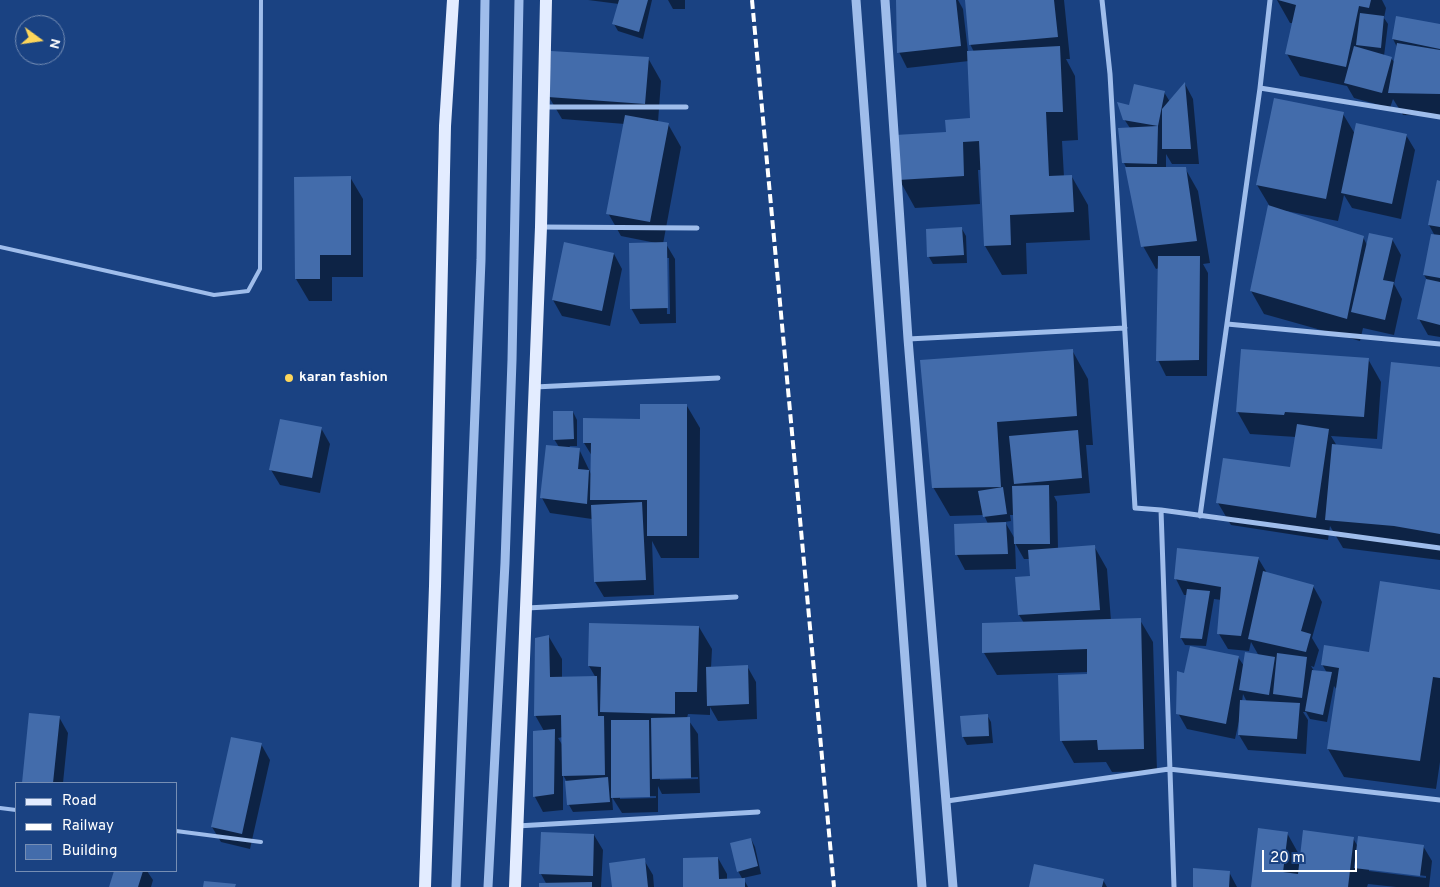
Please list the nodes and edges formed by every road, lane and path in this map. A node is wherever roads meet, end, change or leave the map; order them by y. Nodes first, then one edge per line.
1 (261, 0) edge
2 (453, 0) edge
3 (485, 0) edge
4 (518, 0) edge
5 (546, 0) edge
6 (856, 0) edge
7 (885, 0) edge
8 (1102, 0) edge
9 (1270, 0) edge
10 (1260, 88) junction
11 (542, 107) junction
12 (686, 107) dead end
13 (1440, 117) edge
14 (541, 228) junction
15 (697, 228) dead end
16 (0, 247) edge
17 (1227, 324) junction
18 (1125, 328) junction
19 (908, 339) junction
20 (1440, 344) edge
21 (718, 378) dead end
22 (534, 387) junction
23 (1161, 510) junction
24 (1200, 516) junction
25 (1440, 548) edge
26 (736, 597) dead end
27 (528, 608) junction
28 (1169, 769) junction
29 (1440, 800) edge
30 (947, 801) junction
31 (0, 808) edge
32 (15, 810) edge
33 (758, 812) dead end
34 (516, 826) junction
35 (178, 831) edge
36 (262, 842) dead end
37 (425, 887) edge
38 (456, 887) edge
39 (488, 887) edge
40 (515, 887) edge
41 (922, 887) edge
42 (953, 887) edge
43 (1174, 887) edge

1 - 16 lane
2 - 37 main road
3 - 38 street
4 - 39 street
5 - 11 main road
6 - 41 street
7 - 19 street
8 - 18 street
9 - 10 street
10 - 13 street
10 - 17 street
11 - 12 street
11 - 14 main road
14 - 15 street
14 - 22 main road
17 - 20 street
17 - 24 street
18 - 19 street
18 - 23 street
19 - 30 street
21 - 22 street
22 - 27 main road
23 - 24 street
23 - 28 street
24 - 25 street
26 - 27 street
27 - 34 main road
28 - 29 street
28 - 30 street
28 - 43 street
30 - 42 street
31 - 32 lane
33 - 34 street
34 - 40 main road
35 - 36 lane

